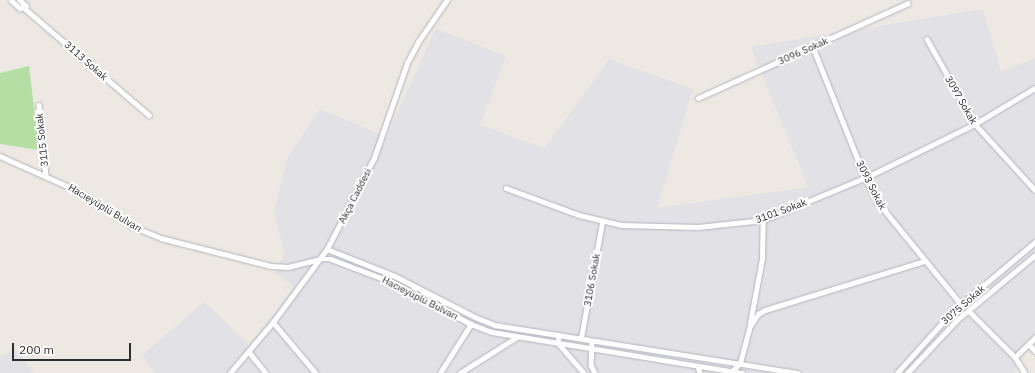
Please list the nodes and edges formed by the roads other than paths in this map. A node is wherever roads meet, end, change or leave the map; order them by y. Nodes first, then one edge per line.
1 (11, 0) edge
2 (19, 0) edge
3 (447, 0) edge
4 (908, 3) dead end
5 (23, 7) junction
6 (927, 39) dead end
7 (813, 47) junction
8 (1035, 88) edge
9 (698, 98) dead end
10 (39, 105) dead end
11 (149, 115) dead end
12 (975, 124) junction
13 (0, 156) edge
14 (46, 176) junction
15 (865, 177) junction
16 (506, 188) dead end
17 (1035, 190) edge
18 (762, 220) junction
19 (602, 222) junction
20 (1035, 242) edge
21 (327, 249) junction
22 (1035, 254) edge
23 (320, 259) junction
24 (924, 261) junction
25 (395, 276) junction
26 (392, 282) junction
27 (961, 304) junction
28 (969, 311) junction
29 (273, 322) junction
30 (471, 324) junction
31 (750, 326) junction
32 (559, 335) junction
33 (517, 337) junction
34 (581, 338) junction
35 (1035, 338) edge
36 (592, 340) junction
37 (558, 343) junction
38 (1029, 344) junction
39 (591, 349) junction
40 (1035, 350) edge
41 (249, 352) junction
42 (1015, 357) junction
43 (740, 363) junction
44 (698, 366) junction
45 (1020, 371) edge
46 (731, 372) edge
47 (230, 373) edge
48 (266, 373) edge
49 (316, 373) edge
50 (440, 373) edge
51 (460, 373) edge
52 (584, 373) edge
53 (595, 373) edge
54 (700, 373) edge
55 (743, 373) edge
56 (798, 373) edge
57 (896, 373) edge
58 (907, 373) edge
59 (1025, 373) edge

1 - 5 street
2 - 5 street
3 - 21 street, Akça Caddesi
4 - 7 street, 3096 Sokak
5 - 11 street, 3113 Sokak
6 - 12 street, 3097 Sokak
7 - 9 street, 3096 Sokak
7 - 15 street, 3093 Sokak
8 - 12 street, 3101 Sokak
10 - 14 street, 3115 Sokak
12 - 15 street, 3101 Sokak
12 - 17 street, 3097 Sokak
13 - 14 street, Hacıeyüplü Bulvarı
14 - 23 street, Hacıeyüplü Bulvarı
15 - 18 street, 3101 Sokak
15 - 24 street, 3093 Sokak
16 - 19 street, 3101 Sokak
18 - 19 street, 3101 Sokak
18 - 31 street
19 - 34 street, 3106 Sokak
20 - 27 street, 3075 Sokak
21 - 23 street, Akça Caddesi
21 - 25 street, Hacıeyüplü Bulvarı
22 - 28 street, 3075 Sokak
23 - 26 street, Hacıeyüplü Bulvarı
23 - 29 street, Akça Caddesi
24 - 27 street, 3093 Sokak
24 - 31 street
25 - 26 street
25 - 32 street, Hacıeyüplü Bulvarı
26 - 30 street, Hacıeyüplü Bulvarı
27 - 57 street, 3075 Sokak
28 - 42 street
28 - 58 street, 3075 Sokak
29 - 41 street, Akça Caddesi
29 - 49 street
30 - 33 street, Hacıeyüplü Bulvarı
30 - 50 street
31 - 43 street
32 - 34 street, Hacıeyüplü Bulvarı
32 - 37 street
33 - 37 street, Hacıeyüplü Bulvarı
33 - 51 street
34 - 36 street, Hacıeyüplü Bulvarı
35 - 38 street
36 - 39 street
36 - 43 street, Hacıeyüplü Bulvarı
37 - 39 street, Hacıeyüplü Bulvarı
37 - 52 street
38 - 40 street
38 - 42 street
39 - 44 street, Hacıeyüplü Bulvarı
39 - 53 street
41 - 47 street, Akça Caddesi
41 - 48 street
42 - 45 street
43 - 46 street
43 - 56 street, Hacıeyüplü Bulvarı
44 - 46 street, Hacıeyüplü Bulvarı
44 - 54 street
45 - 59 street
46 - 55 street, Hacıeyüplü Bulvarı

